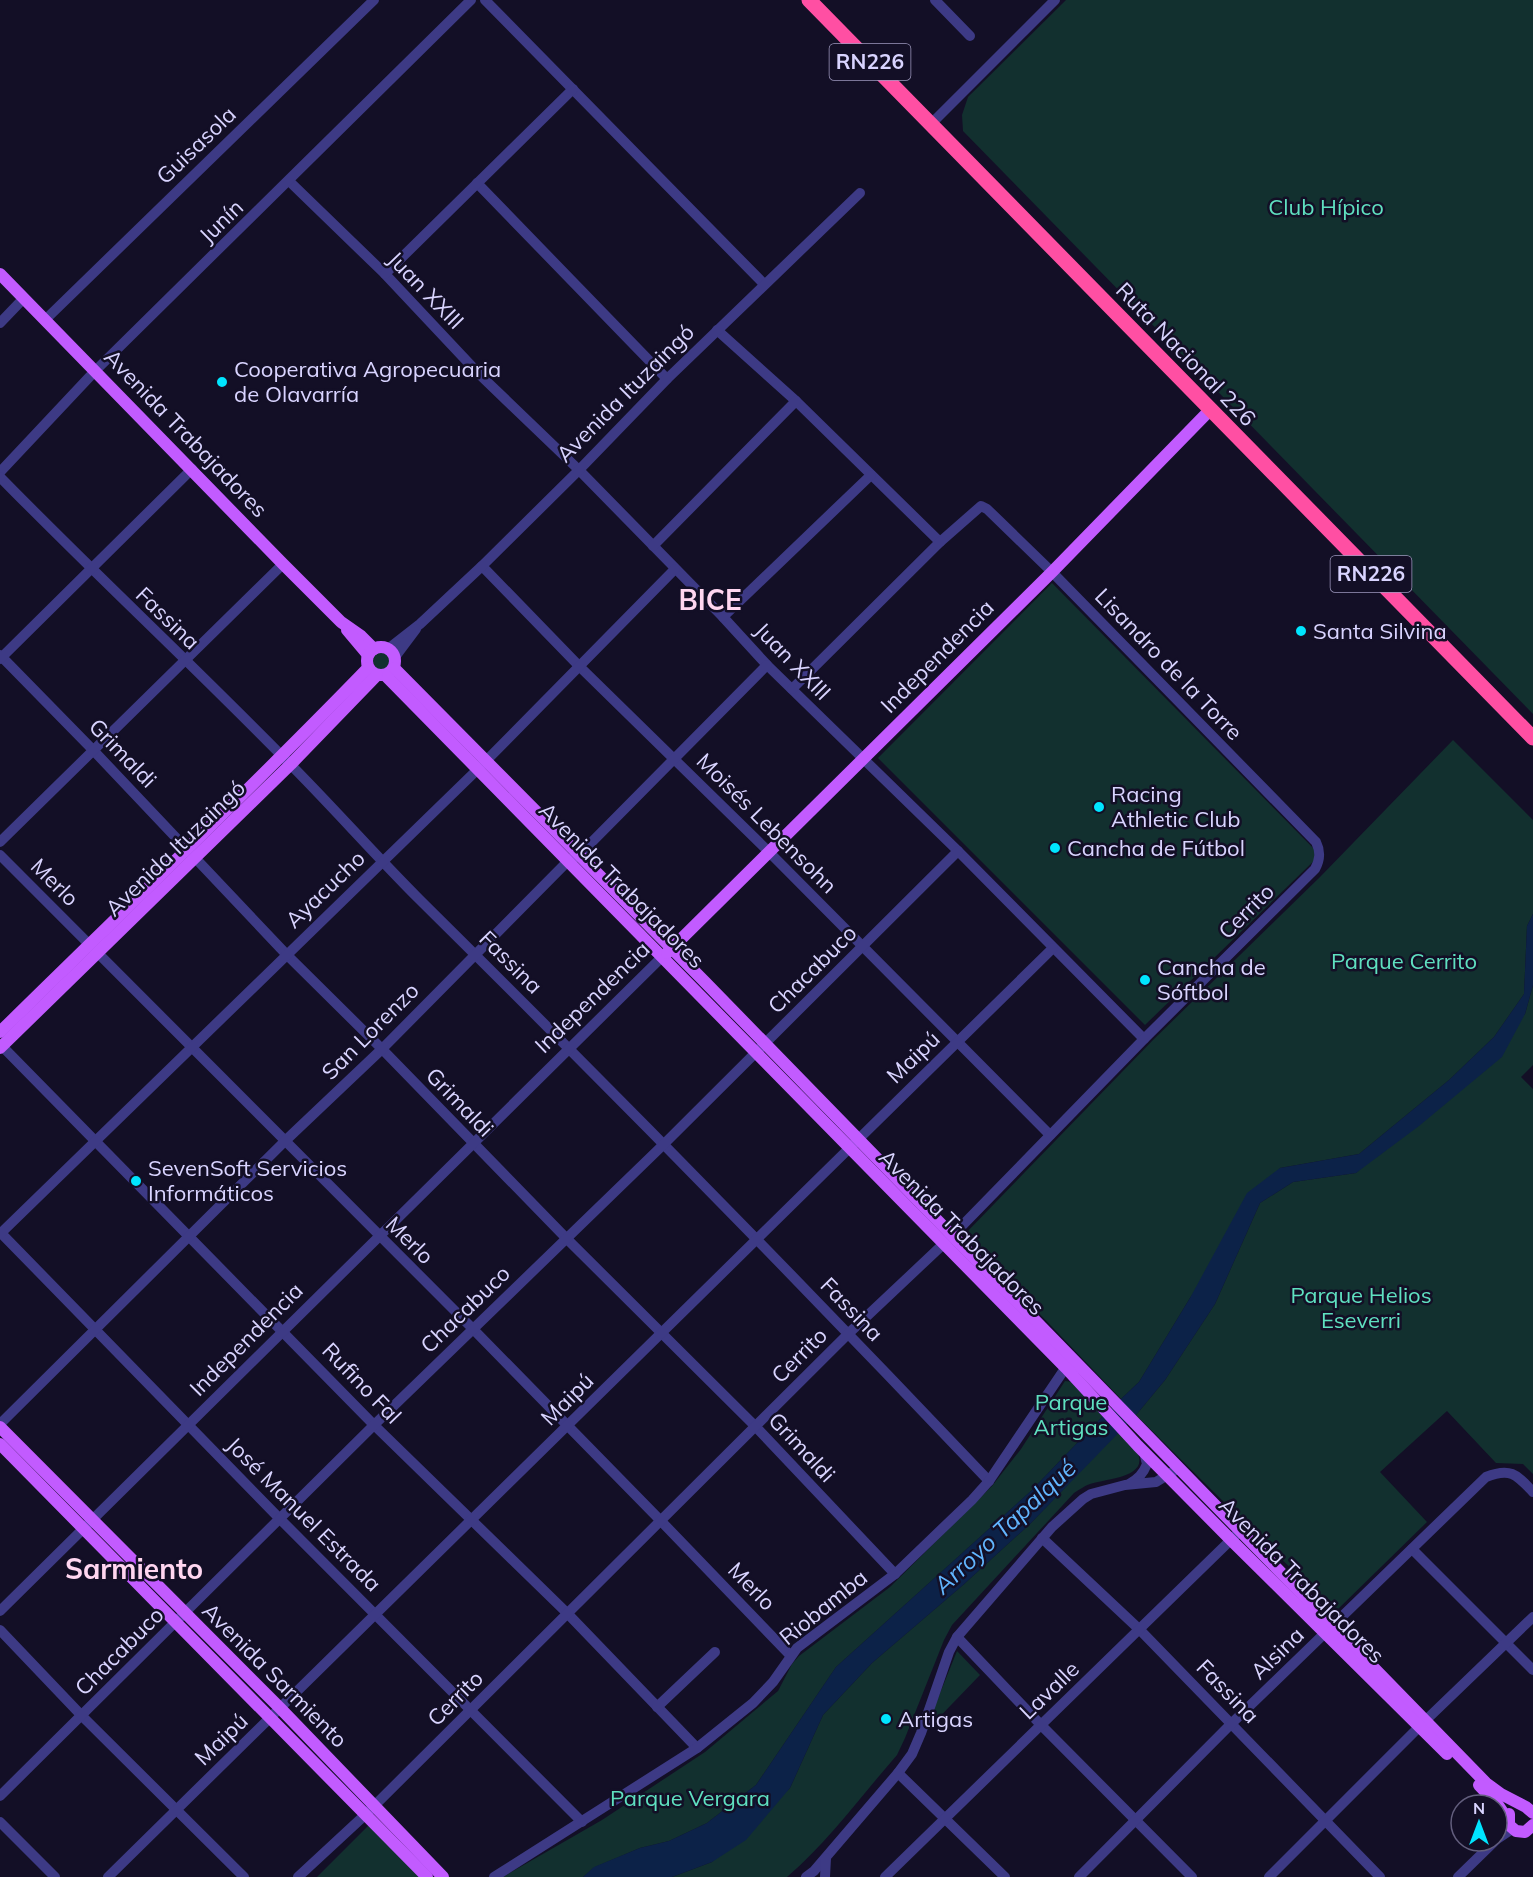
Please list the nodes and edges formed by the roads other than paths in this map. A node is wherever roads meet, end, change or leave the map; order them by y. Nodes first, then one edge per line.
1 (374, 0) edge
2 (471, 0) edge
3 (485, 0) edge
4 (809, 0) edge
5 (935, 0) edge
6 (1055, 0) edge
7 (970, 36) dead end
8 (573, 89) junction
9 (931, 123) junction
10 (289, 182) junction
11 (477, 183) junction
12 (860, 193) dead end
13 (0, 274) edge
14 (385, 274) junction
15 (764, 284) junction
16 (24, 298) junction
17 (46, 319) junction
18 (0, 323) edge
19 (717, 330) junction
20 (95, 371) junction
21 (667, 379) junction
22 (796, 401) junction
23 (1210, 410) junction
24 (192, 470) junction
25 (579, 470) junction
26 (0, 472) edge
27 (871, 475) junction
28 (0, 477) edge
29 (940, 543) junction
30 (653, 546) junction
31 (283, 564) junction
32 (482, 566) junction
33 (675, 569) junction
34 (90, 570) junction
35 (1052, 572) junction
36 (723, 617) junction
37 (371, 652) junction
38 (1, 657) edge
39 (184, 661) junction
40 (385, 665) junction
41 (767, 665) junction
42 (580, 667) junction
43 (792, 689) junction
44 (1533, 738) edge
45 (93, 750) junction
46 (673, 758) junction
47 (287, 760) junction
48 (862, 760) junction
49 (482, 765) junction
50 (0, 842) edge
51 (768, 851) junction
52 (958, 851) junction
53 (191, 853) junction
54 (0, 855) edge
55 (1320, 855) joint
56 (574, 858) junction
57 (382, 862) junction
58 (862, 946) junction
59 (94, 948) junction
60 (1053, 948) junction
61 (667, 952) junction
62 (475, 953) junction
63 (286, 954) junction
64 (0, 1032) edge
65 (1144, 1039) junction
66 (957, 1042) junction
67 (1, 1046) edge
68 (192, 1047) junction
69 (759, 1048) junction
70 (382, 1049) junction
71 (569, 1049) junction
72 (1050, 1135) junction
73 (96, 1141) junction
74 (285, 1141) junction
75 (853, 1143) junction
76 (474, 1144) junction
77 (663, 1145) junction
78 (0, 1233) edge
79 (188, 1237) junction
80 (379, 1237) junction
81 (566, 1238) junction
82 (756, 1238) junction
83 (948, 1240) junction
84 (473, 1329) junction
85 (96, 1330) junction
86 (283, 1331) junction
87 (662, 1332) junction
88 (849, 1333) junction
89 (1069, 1363) junction
90 (1089, 1383) junction
91 (0, 1425) edge
92 (189, 1425) junction
93 (374, 1425) junction
94 (568, 1426) junction
95 (755, 1426) junction
96 (0, 1444) edge
97 (1141, 1449) junction
98 (1179, 1468) junction
99 (1168, 1476) junction
100 (989, 1481) junction
101 (1125, 1485) junction
102 (1533, 1492) edge
103 (280, 1519) junction
104 (472, 1519) junction
105 (660, 1520) junction
106 (87, 1524) junction
107 (1240, 1531) junction
108 (1042, 1538) junction
109 (1231, 1540) junction
110 (1412, 1549) junction
111 (895, 1574) junction
112 (0, 1611) edge
113 (567, 1613) junction
114 (377, 1615) junction
115 (1533, 1617) edge
116 (180, 1618) junction
117 (1330, 1629) junction
118 (0, 1630) edge
119 (1140, 1630) junction
120 (957, 1637) junction
121 (1506, 1643) junction
122 (715, 1652) dead end
123 (790, 1655) junction
124 (1533, 1670) edge
125 (657, 1707) junction
126 (281, 1708) junction
127 (471, 1709) junction
128 (82, 1716) junction
129 (270, 1719) junction
130 (1232, 1723) junction
131 (1423, 1724) junction
132 (1041, 1725) junction
133 (697, 1748) junction
134 (898, 1773) junction
135 (0, 1796) edge
136 (1529, 1807) edge
137 (177, 1809) junction
138 (370, 1810) junction
139 (944, 1818) junction
140 (1137, 1820) junction
141 (1325, 1820) junction
142 (0, 1822) edge
143 (582, 1822) junction
144 (1522, 1829) edge
145 (1483, 1853) edge
146 (826, 1858) junction
147 (55, 1877) edge
148 (108, 1877) edge
149 (244, 1877) edge
150 (298, 1877) edge
151 (427, 1877) edge
152 (443, 1877) edge
153 (494, 1877) edge
154 (806, 1877) edge
155 (825, 1877) edge
156 (885, 1877) edge
157 (1005, 1877) edge
158 (1078, 1877) edge
159 (1192, 1877) edge
160 (1269, 1877) edge
161 (1380, 1877) edge
162 (1458, 1877) edge

1 - 17 street, Guisasola
2 - 10 street, Junín
3 - 8 street
4 - 9 highway, Ruta Nacional 226 / RN226
5 - 7 street
6 - 9 street
8 - 11 street
8 - 15 street
9 - 23 highway, Ruta Nacional 226 / RN226
10 - 14 street, Juan XXIII
10 - 20 street, Junín
11 - 14 street
11 - 21 street
12 - 15 street, Avenida Ituzaingó
13 - 16 main road, Avenida Trabajadores
14 - 25 street, Juan XXIII
15 - 19 street, Avenida Ituzaingó
16 - 17 main road, Avenida Trabajadores
16 - 18 street
17 - 20 main road, Avenida Trabajadores
19 - 21 street, Avenida Ituzaingó
19 - 22 street
20 - 24 main road, Avenida Trabajadores
20 - 26 street, Junín
21 - 25 street, Avenida Ituzaingó
22 - 27 street
22 - 30 street
23 - 35 main road, Independencia
23 - 44 highway, Ruta Nacional 226 / RN226
24 - 31 main road, Avenida Trabajadores
24 - 34 street
25 - 30 street, Juan XXIII
25 - 32 street, Avenida Ituzaingó
27 - 29 street
27 - 36 street
28 - 34 street, Fassina
29 - 35 street, Lisandro de la Torre
29 - 43 street
30 - 33 street, Juan XXIII
31 - 37 main road, Avenida Trabajadores
31 - 39 street
32 - 40 street, Avenida Ituzaingó
32 - 42 street, Moisés Lebensohn
33 - 36 street, Juan XXIII
33 - 42 street, Ayacucho
34 - 38 street
34 - 39 street, Fassina
35 - 48 main road, Independencia
35 - 55 street, Lisandro de la Torre
36 - 41 street, Juan XXIII
37 - 40 main road
37 - 40 main road
38 - 45 street, Grimaldi
39 - 45 street
39 - 47 street, Fassina
40 - 47 main road, Avenida Ituzaingó
40 - 49 main road, Avenida Trabajadores
41 - 43 street, Juan XXIII
41 - 46 street, San Lorenzo
42 - 46 street, Moisés Lebensohn
42 - 49 street, Ayacucho
43 - 48 street, Juan XXIII
45 - 50 street
45 - 53 street, Grimaldi
46 - 51 street, Moisés Lebensohn
46 - 56 street, San Lorenzo
47 - 53 main road, Avenida Ituzaingó
47 - 57 street, Fassina
48 - 51 main road, Independencia
48 - 52 street, Juan XXIII
49 - 56 main road, Avenida Trabajadores
49 - 57 street, Ayacucho
51 - 58 street, Moisés Lebensohn
51 - 61 main road, Independencia
52 - 58 street, Chacabuco
52 - 60 street, Juan XXIII
53 - 59 main road, Avenida Ituzaingó
53 - 63 street, Grimaldi
54 - 59 street, Merlo
55 - 65 street, Cerrito
56 - 61 main road, Avenida Trabajadores
56 - 62 street, San Lorenzo
57 - 62 street, Fassina
57 - 63 street, Ayacucho
58 - 66 street, Moisés Lebensohn
58 - 69 street, Chacabuco
59 - 64 main road, Avenida Ituzaingó
59 - 67 main road, Avenida Ituzaingó
59 - 68 street, Merlo
60 - 65 street, Juan XXIII
60 - 66 street, Maipú
61 - 69 main road, Avenida Trabajadores
61 - 71 street, Independencia
62 - 70 street, San Lorenzo
62 - 71 street, Fassina
63 - 68 street, Ayacucho
63 - 70 street, Grimaldi
65 - 72 street, Cerrito
66 - 72 street, Moisés Lebensohn
66 - 75 street, Maipú
67 - 73 street, Rufino Fal
68 - 73 street, Ayacucho
68 - 74 street, Merlo
69 - 75 main road, Avenida Trabajadores
69 - 77 street, Chacabuco
70 - 74 street, San Lorenzo
70 - 76 street, Grimaldi
71 - 76 street, Independencia
71 - 77 street, Fassina
72 - 83 street, Cerrito
73 - 78 street, Ayacucho
73 - 79 street, Rufino Fal
74 - 79 street, San Lorenzo
74 - 80 street, Merlo
75 - 82 street, Maipú
75 - 83 main road, Avenida Trabajadores
76 - 80 street, Independencia
76 - 81 street, Grimaldi
77 - 81 street, Chacabuco
77 - 82 street, Fassina
78 - 85 street, José Manuel Estrada
79 - 85 street, San Lorenzo
79 - 86 street, Rufino Fal
80 - 84 street, Merlo
80 - 86 street, Independencia
81 - 84 street, Chacabuco
81 - 87 street, Grimaldi
82 - 87 street, Maipú
82 - 88 street, Fassina
83 - 88 street, Cerrito
83 - 89 main road, Avenida Trabajadores
84 - 93 street, Chacabuco
84 - 94 street, Merlo
85 - 91 street, San Lorenzo
85 - 92 street, José Manuel Estrada
86 - 92 street, Independencia
86 - 93 street, Rufino Fal
87 - 94 street, Maipú
87 - 95 street, Grimaldi
88 - 95 street, Cerrito
88 - 100 street, Fassina
89 - 90 main road, Avenida Trabajadores
89 - 100 street, Riobamba
90 - 97 main road, Avenida Trabajadores
90 - 98 main road, Avenida Trabajadores
91 - 106 main road, Avenida Sarmiento
92 - 103 street, José Manuel Estrada
92 - 106 street, Independencia
93 - 103 street, Chacabuco
93 - 104 street, Rufino Fal
94 - 104 street, Maipú
94 - 105 street, Merlo
95 - 105 street, Cerrito
95 - 111 street, Grimaldi
96 - 106 main road, Avenida Sarmiento
97 - 99 main road, Avenida Trabajadores
97 - 101 street
98 - 99 street
98 - 107 main road, Avenida Trabajadores
99 - 101 street
99 - 109 main road, Avenida Trabajadores
100 - 111 street, Riobamba
101 - 108 street
102 - 110 street, Alsina
103 - 114 street, José Manuel Estrada
103 - 116 street, Chacabuco
104 - 113 street, Rufino Fal
104 - 114 street, Maipú
105 - 113 street, Cerrito
105 - 123 street, Merlo
106 - 112 street, Independencia
106 - 116 main road, Avenida Sarmiento
107 - 109 street, Lavalle
107 - 117 main road, Avenida Trabajadores
108 - 119 street, Fassina
108 - 120 street
109 - 117 main road, Avenida Trabajadores
109 - 119 street, Lavalle
110 - 117 street, Alsina
110 - 121 street
111 - 123 street, Riobamba
113 - 125 street, Rufino Fal
113 - 127 street, Cerrito
114 - 126 street, Maipú
114 - 127 street, José Manuel Estrada
115 - 121 street
116 - 126 main road, Avenida Sarmiento
116 - 128 street, Chacabuco
116 - 129 main road, Avenida Sarmiento
117 - 130 street, Alsina
117 - 131 main road, Avenida Trabajadores
118 - 128 street
119 - 130 street, Fassina
119 - 132 street, Lavalle
120 - 132 street
120 - 134 street
121 - 124 street
121 - 131 street
122 - 125 street
123 - 133 street, Riobamba
125 - 133 street, Rufino Fal
126 - 129 street, Maipú
126 - 138 main road, Avenida Sarmiento
127 - 138 street, Cerrito
127 - 143 street, José Manuel Estrada
128 - 135 street, Chacabuco
128 - 137 street
129 - 137 street, Maipú
129 - 138 main road, Avenida Sarmiento
130 - 140 street, Alsina
130 - 141 street, Fassina
131 - 136 main road, Avenida Trabajadores
131 - 141 street
131 - 144 main road, Avenida Trabajadores
132 - 139 street, Lavalle
132 - 140 street
133 - 143 street, Riobamba
134 - 139 street
134 - 146 street
136 - 144 main road
137 - 148 street, Maipú
137 - 149 street
138 - 150 street, Cerrito
138 - 151 main road, Avenida Sarmiento
138 - 152 main road, Avenida Sarmiento
139 - 156 street, Lavalle
139 - 157 street
140 - 158 street, Alsina
140 - 159 street
141 - 160 street
141 - 161 street, Fassina
142 - 147 street
143 - 153 street, Riobamba
145 - 162 street
146 - 154 street
146 - 155 street

